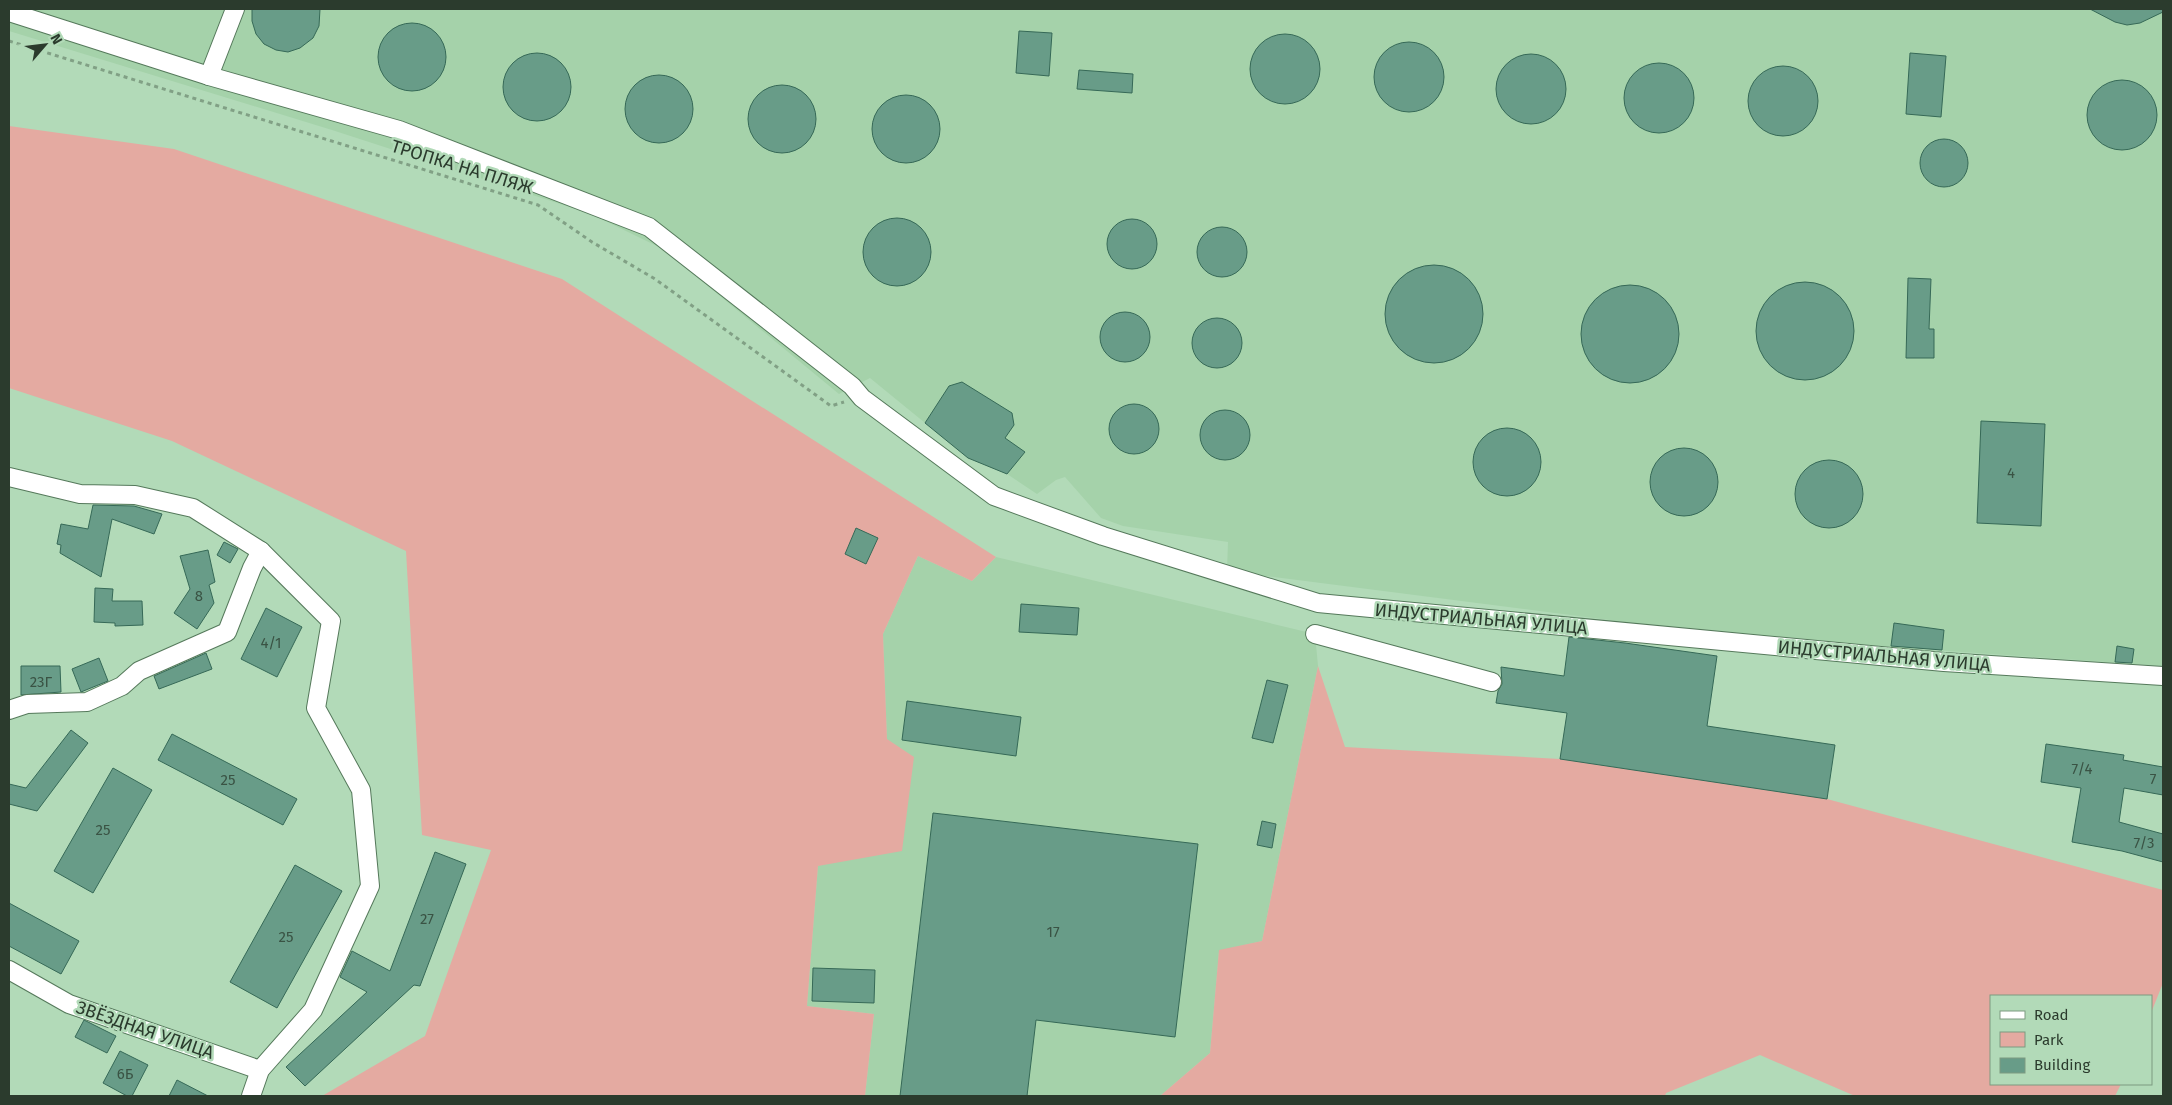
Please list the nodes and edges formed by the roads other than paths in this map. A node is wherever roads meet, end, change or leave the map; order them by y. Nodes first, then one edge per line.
1 (235, 9) edge
2 (9, 12) edge
3 (209, 76) junction
4 (9, 477) edge
5 (261, 551) junction
6 (1315, 634) dead end
7 (2163, 676) edge
8 (1492, 682) dead end
9 (9, 710) edge
10 (9, 970) edge
11 (260, 1070) junction
12 (251, 1096) edge

1 - 3 street
2 - 3 street, ИНДУСТРИАЛЬНАЯ УЛИЦА
3 - 7 street, ИНДУСТРИАЛЬНАЯ УЛИЦА
4 - 5 street
5 - 9 street
5 - 11 street
6 - 8 street
10 - 11 street, ЗВЁЗДНАЯ УЛИЦА
11 - 12 street

